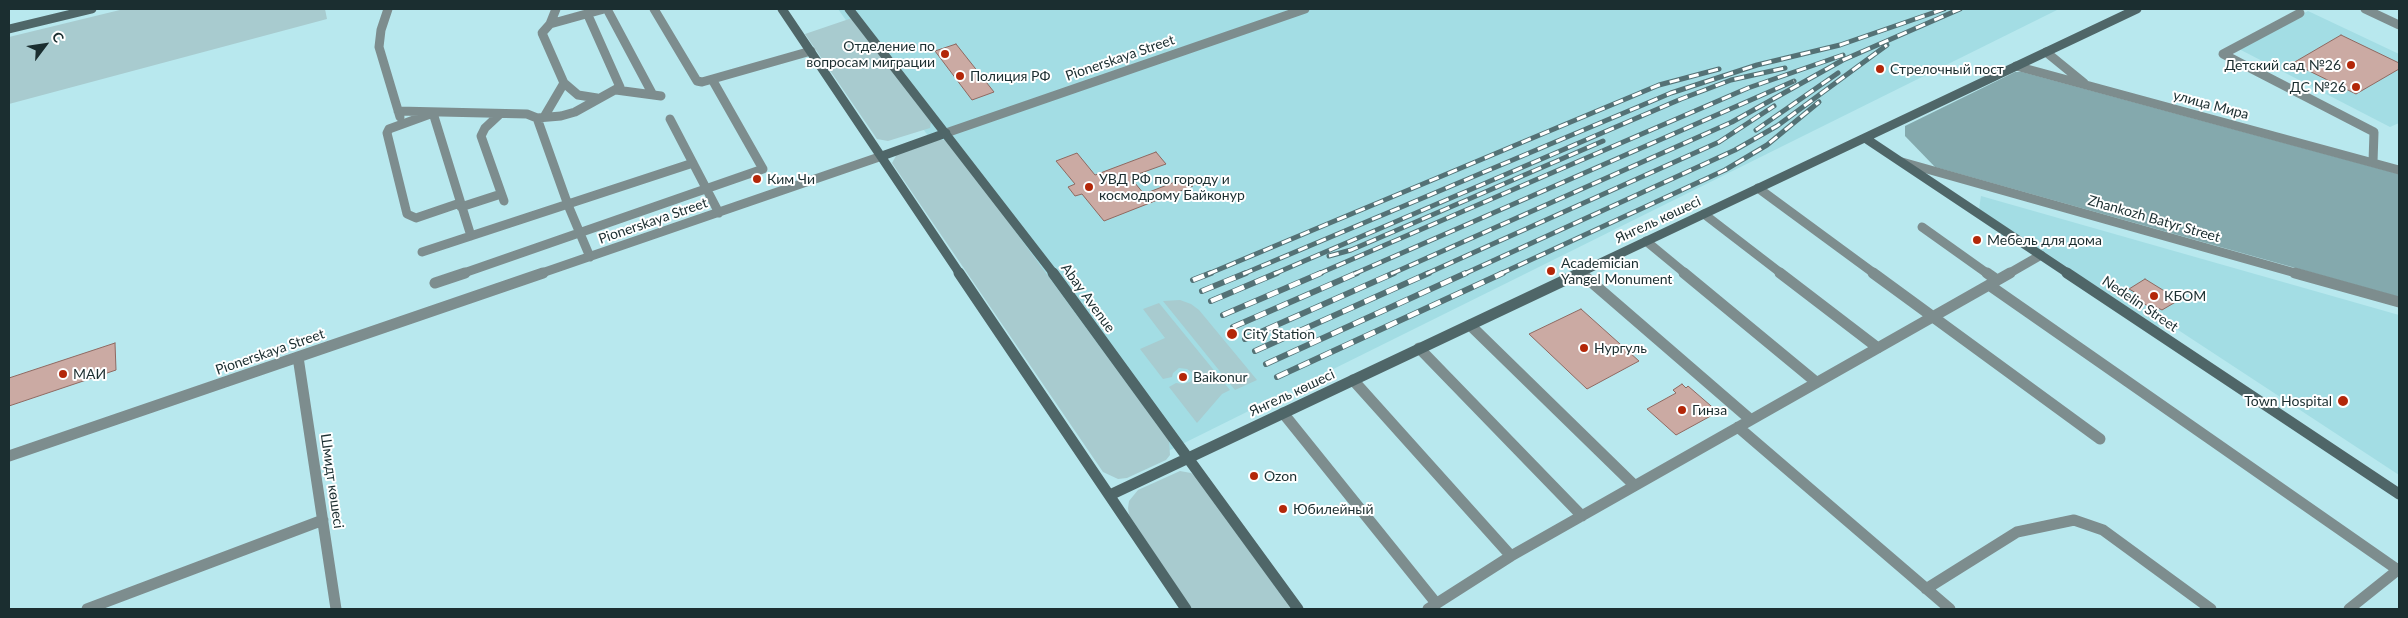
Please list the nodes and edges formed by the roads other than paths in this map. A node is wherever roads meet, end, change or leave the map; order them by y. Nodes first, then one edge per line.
1 (92, 9) edge
2 (388, 9) edge
3 (556, 9) edge
4 (604, 9) edge
5 (607, 9) edge
6 (654, 9) edge
7 (782, 9) edge
8 (849, 9) edge
9 (1305, 9) edge
10 (2137, 9) edge
11 (2365, 9) edge
12 (586, 13) junction
13 (2300, 13) dead end
14 (550, 24) junction
15 (2399, 24) edge
16 (9, 29) edge
17 (811, 51) junction
18 (2046, 52) junction
19 (2016, 66) junction
20 (713, 81) junction
21 (564, 84) junction
22 (2087, 85) junction
23 (616, 90) junction
24 (597, 98) junction
25 (398, 111) junction
26 (433, 113) junction
27 (500, 114) junction
28 (540, 118) junction
29 (670, 119) dead end
30 (401, 123) junction
31 (946, 133) junction
32 (1865, 138) junction
33 (882, 156) junction
34 (1901, 162) junction
35 (2373, 162) junction
36 (693, 163) junction
37 (2399, 170) edge
38 (706, 188) junction
39 (1758, 188) junction
40 (461, 205) junction
41 (568, 205) junction
42 (719, 213) junction
43 (1704, 214) junction
44 (1922, 227) dead end
45 (579, 233) junction
46 (471, 236) junction
47 (1646, 241) junction
48 (422, 252) dead end
49 (2041, 255) junction
50 (590, 257) junction
51 (1580, 272) junction
52 (1993, 282) junction
53 (435, 283) dead end
54 (2399, 302) edge
55 (1932, 317) junction
56 (1470, 324) junction
57 (1419, 348) junction
58 (1878, 348) junction
59 (298, 357) junction
60 (1353, 380) junction
61 (1816, 382) junction
62 (1283, 413) junction
63 (1751, 420) junction
64 (1738, 427) junction
65 (2100, 439) dead end
66 (9, 456) edge
67 (1188, 458) junction
68 (1634, 485) junction
69 (2399, 494) edge
70 (1110, 495) junction
71 (1582, 516) junction
72 (323, 520) junction
73 (1511, 556) junction
74 (2399, 569) edge
75 (1926, 589) junction
76 (1432, 606) edge
77 (87, 609) edge
78 (336, 609) edge
79 (1186, 609) edge
80 (1298, 609) edge
81 (1950, 609) edge
82 (2211, 609) edge
83 (2349, 609) edge

1 - 16 street
2 - 25 street
3 - 14 street
4 - 12 street
5 - 23 street
6 - 20 street
7 - 17 street
8 - 31 street, Abay Avenue
9 - 31 street, Pionerskaya Street
10 - 18 street, Янгель көшесі
11 - 15 street
12 - 14 street
12 - 23 street
13 - 35 street
14 - 21 street
17 - 20 street
17 - 33 street
18 - 19 street, Янгель көшесі
18 - 22 street
19 - 22 street, улица Мира
19 - 32 street, Янгель көшесі
20 - 38 street
21 - 24 street
21 - 28 street
22 - 35 street, улица Мира
23 - 24 street
24 - 28 street
25 - 26 street
25 - 30 street
26 - 27 street
26 - 30 street
26 - 40 street
27 - 28 street
27 - 40 street
28 - 41 street
29 - 36 street
30 - 40 street
31 - 33 street, Pionerskaya Street
31 - 67 street, Abay Avenue
32 - 34 street, Nedelin Street
32 - 39 street, Янгель көшесі
33 - 42 street, Pionerskaya Street
33 - 70 street
34 - 49 street, Nedelin Street
34 - 54 street, Zhankozh Batyr Street
35 - 37 street, улица Мира
36 - 38 street
36 - 41 street
38 - 42 street
38 - 45 street
39 - 43 street, Янгель көшесі
39 - 55 street
40 - 46 street
41 - 45 street
41 - 46 street
42 - 50 street, Pionerskaya Street
43 - 47 street, Янгель көшесі
43 - 58 street
44 - 52 street
45 - 50 street
45 - 53 street
46 - 48 street
47 - 51 street, Янгель көшесі
47 - 61 street
49 - 52 street
49 - 69 street, Nedelin Street
50 - 59 street, Pionerskaya Street
51 - 56 street, Янгель көшесі
51 - 63 street
52 - 55 street
52 - 74 street
55 - 58 street
55 - 65 street
56 - 57 street, Янгель көшесі
56 - 68 street
57 - 60 street, Янгель көшесі
57 - 71 street
58 - 61 street
59 - 66 street, Pionerskaya Street
59 - 72 street, Шмидт көшесі
60 - 62 street, Янгель көшесі
60 - 73 street
61 - 63 street
62 - 67 street, Янгель көшесі
62 - 76 street
63 - 64 street
64 - 68 street
64 - 75 street
67 - 70 street, Янгель көшесі
67 - 80 street, Abay Avenue
68 - 71 street
70 - 79 street
71 - 73 street
72 - 77 street
72 - 78 street, Шмидт көшесі
73 - 76 street
74 - 83 street
75 - 81 street
75 - 82 street

